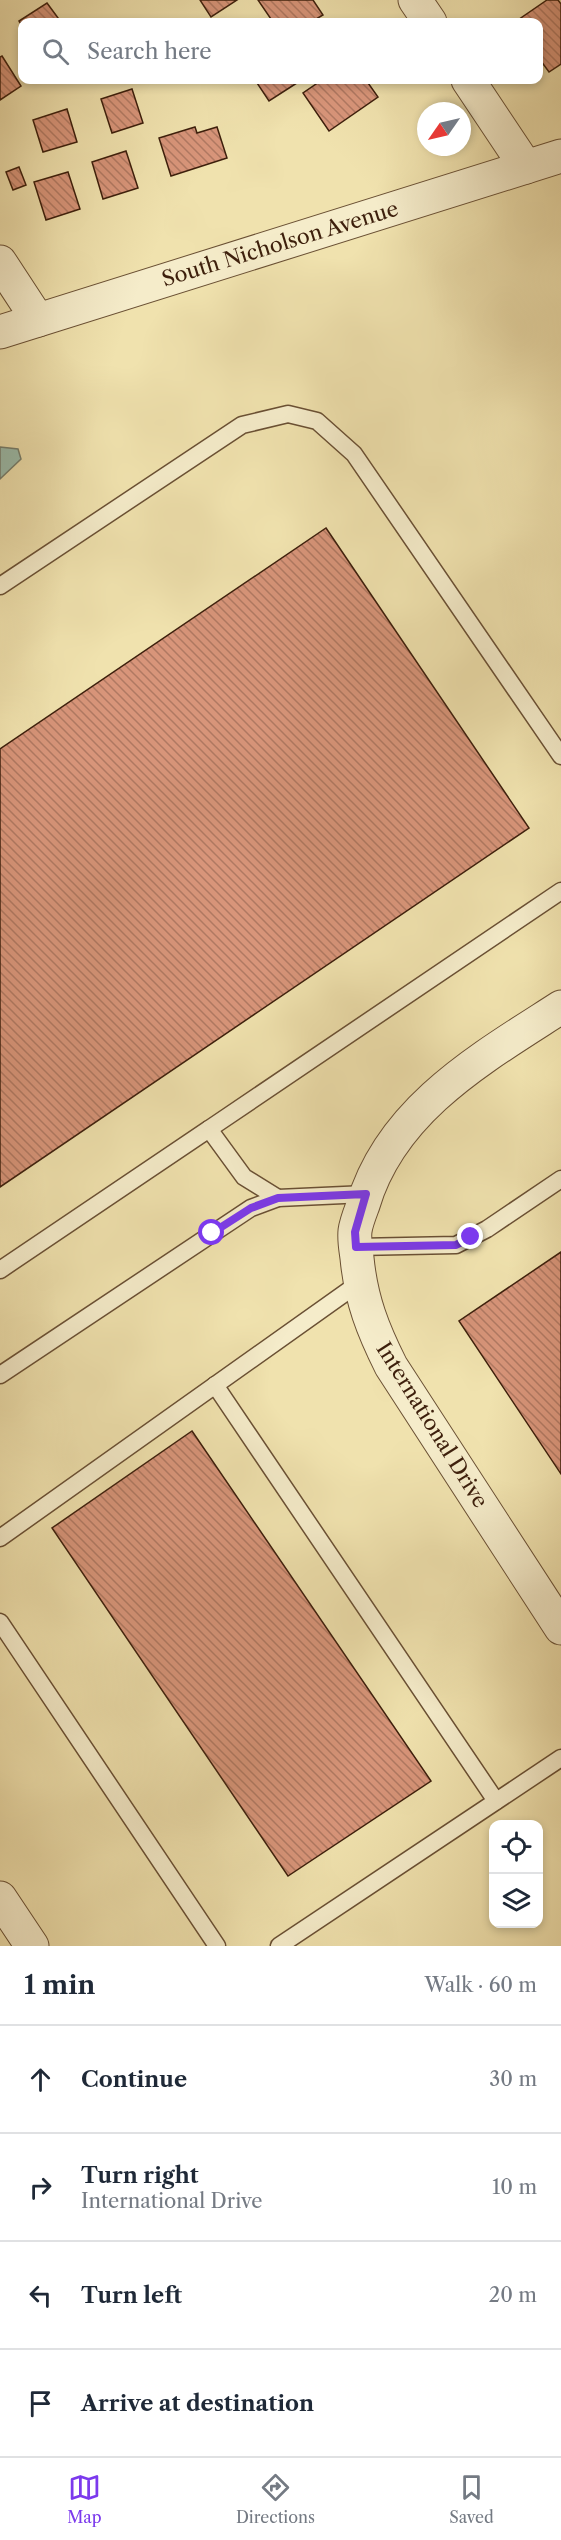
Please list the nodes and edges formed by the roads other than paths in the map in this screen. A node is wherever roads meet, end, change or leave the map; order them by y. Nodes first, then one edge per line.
1 (415, 0) edge
2 (427, 18) edge
3 (471, 84) edge
4 (561, 156) edge
5 (526, 166) junction
6 (0, 262) edge
7 (38, 320) junction
8 (0, 332) edge
9 (0, 586) edge
10 (561, 756) edge
11 (561, 891) edge
12 (561, 1007) edge
13 (209, 1129) junction
14 (561, 1179) edge
15 (366, 1194) junction
16 (278, 1198) junction
17 (356, 1247) junction
18 (0, 1270) edge
19 (359, 1283) junction
20 (0, 1375) edge
21 (215, 1385) junction
22 (0, 1538) edge
23 (0, 1622) edge
24 (561, 1628) edge
25 (561, 1758) edge
26 (496, 1801) junction
27 (0, 1898) edge
28 (32, 1946) edge
29 (217, 1946) edge
30 (279, 1946) edge

1 - 2 street
3 - 5 street
4 - 5 street, South Nicholson Avenue
5 - 7 street, South Nicholson Avenue
6 - 7 street
7 - 8 street, South Nicholson Avenue
9 - 10 lane
11 - 13 lane
12 - 15 street, International Drive
13 - 16 lane
13 - 18 lane
14 - 17 lane
15 - 16 lane
15 - 17 street, International Drive
16 - 20 lane
17 - 19 street, International Drive
19 - 21 lane
19 - 24 street, International Drive
21 - 22 lane
21 - 26 lane
23 - 29 lane
25 - 26 lane
26 - 30 lane
27 - 28 street

